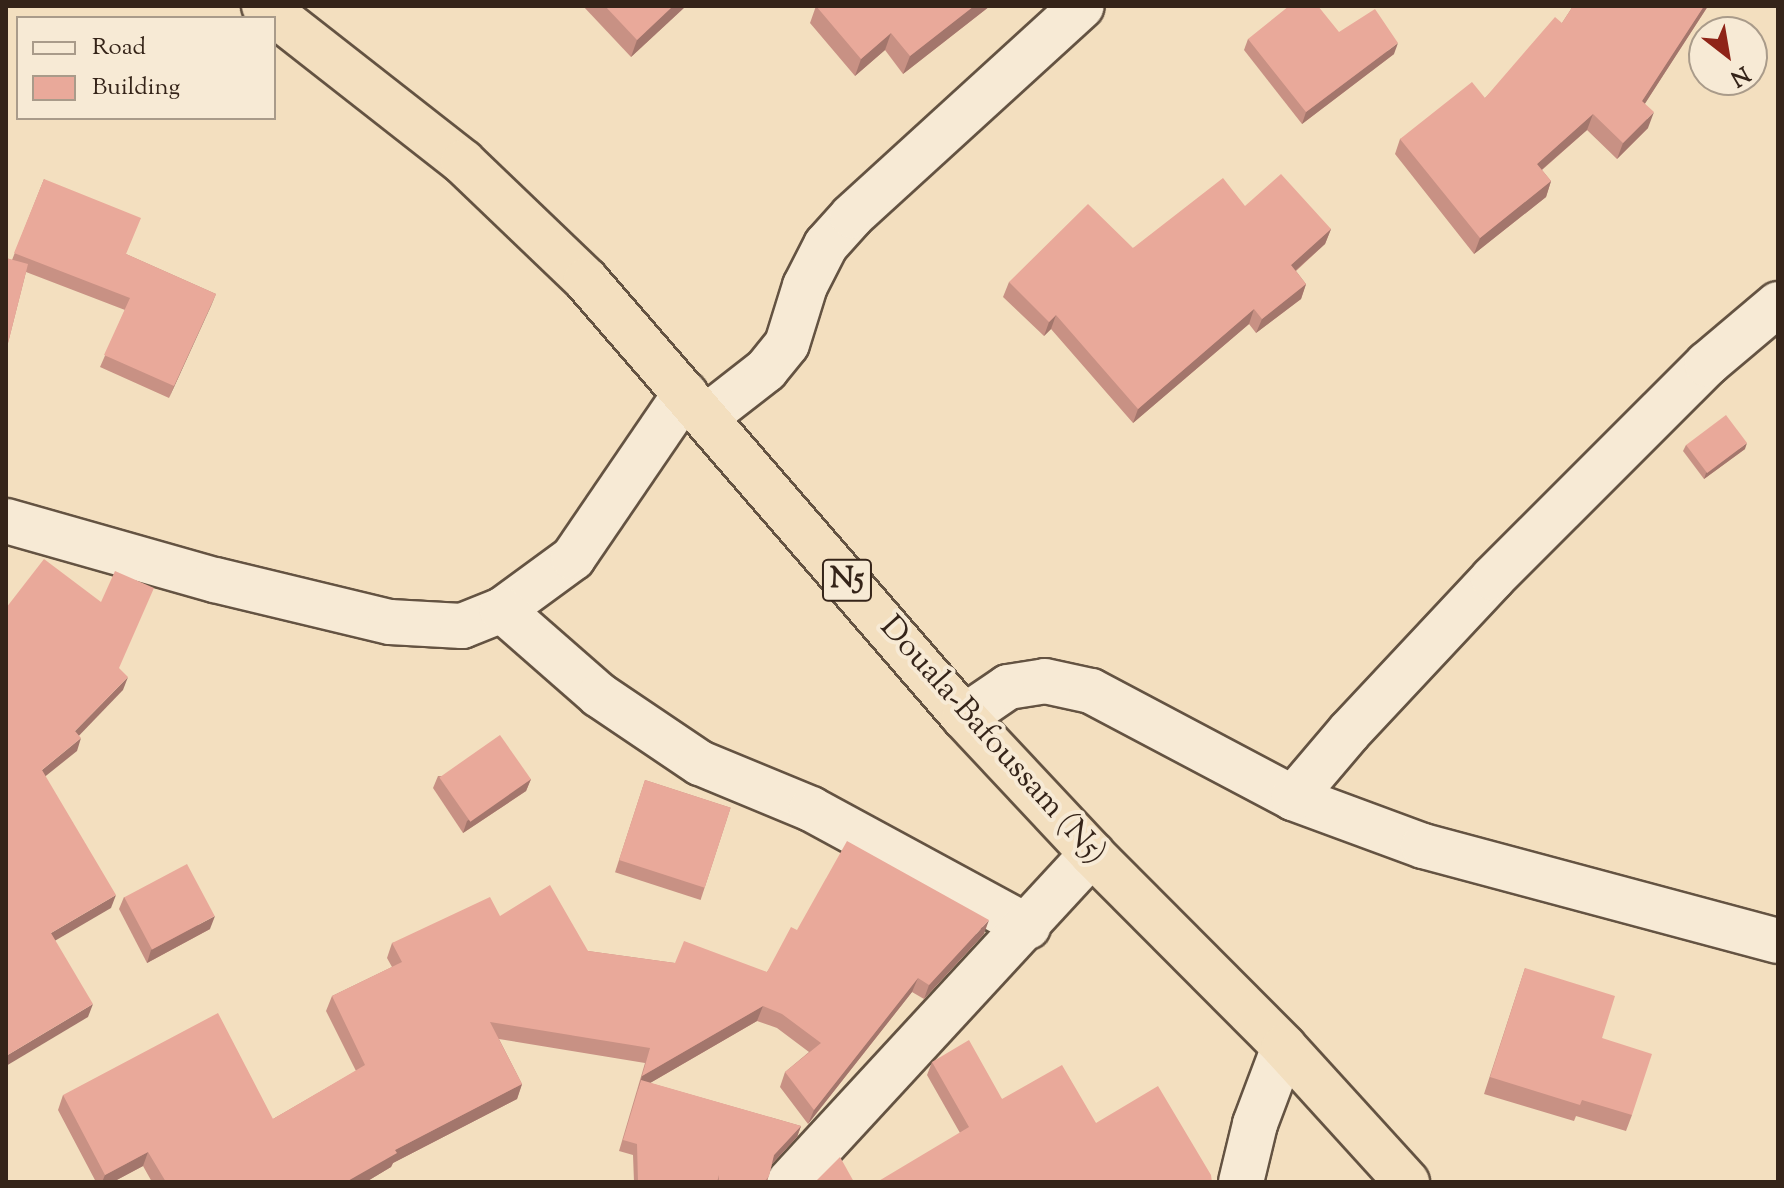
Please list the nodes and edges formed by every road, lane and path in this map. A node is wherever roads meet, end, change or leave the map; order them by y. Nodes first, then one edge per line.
1 (264, 6) edge
2 (1082, 6) edge
3 (1778, 304) edge
4 (696, 405) junction
5 (6, 521) edge
6 (502, 610) junction
7 (964, 717) junction
8 (1293, 798) junction
9 (1092, 854) junction
10 (1028, 927) junction
11 (1778, 941) edge
12 (1284, 1047) junction
13 (789, 1182) edge
14 (1241, 1182) edge
15 (1407, 1182) edge

1 - 4 highway, Douala-Bafoussam (N5) / N5
2 - 4 street
3 - 8 street
4 - 6 street
4 - 7 highway, Douala-Bafoussam (N5) / N5
5 - 6 street
6 - 10 street
7 - 8 street
7 - 9 highway, Douala-Bafoussam (N5) / N5
8 - 11 street
9 - 10 street
9 - 12 highway, Douala-Bafoussam (N5) / N5
10 - 13 street
12 - 14 street
12 - 15 highway, Douala-Bafoussam (N5) / N5

